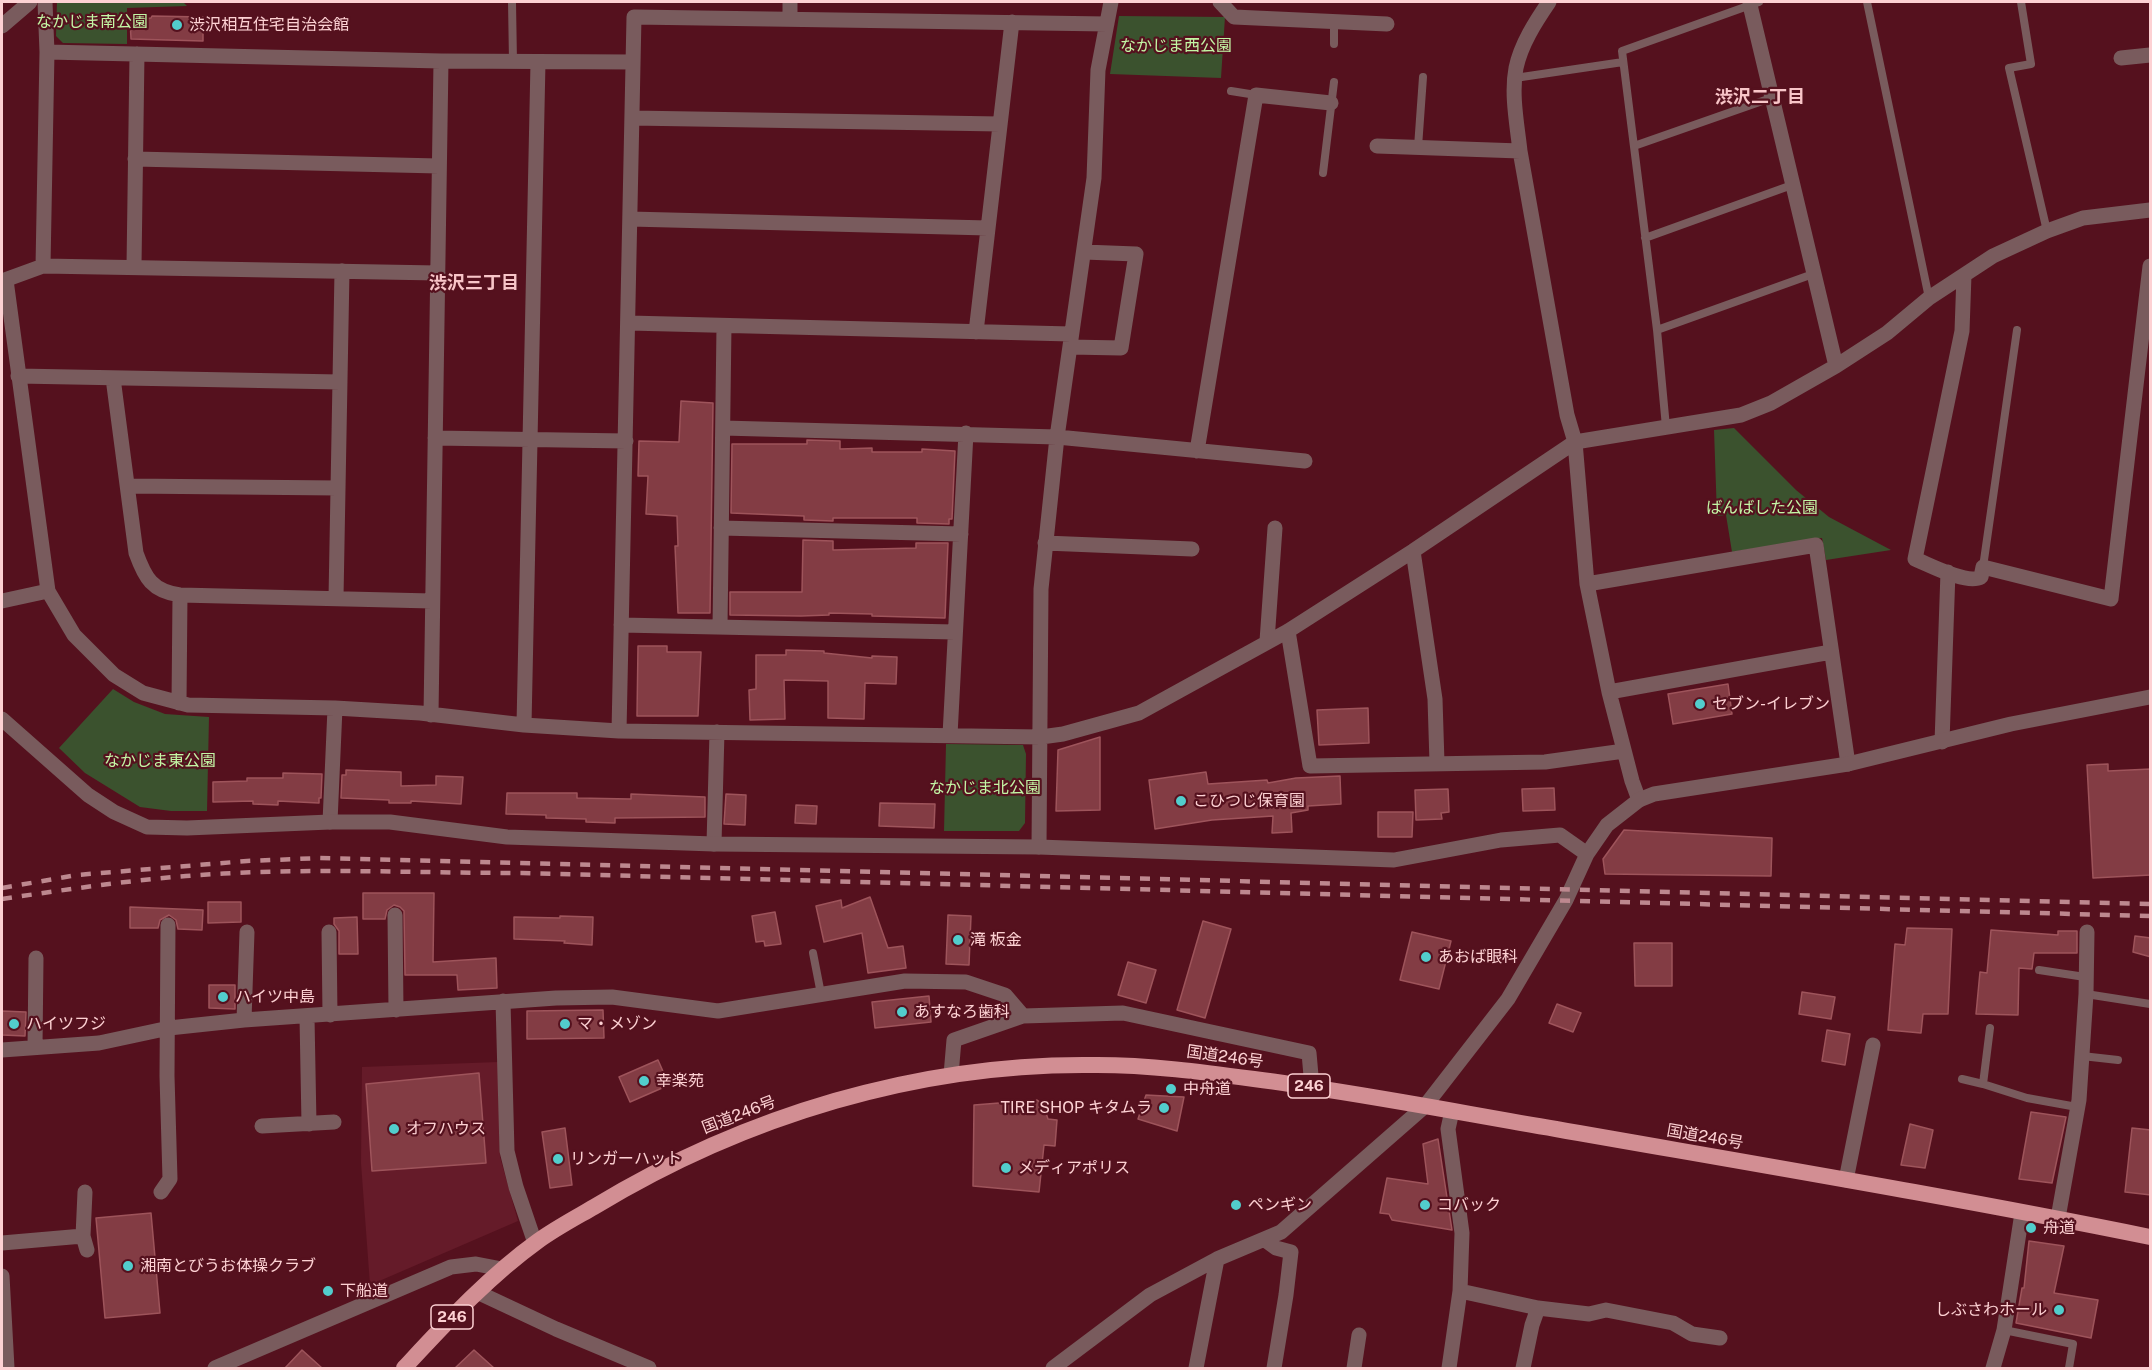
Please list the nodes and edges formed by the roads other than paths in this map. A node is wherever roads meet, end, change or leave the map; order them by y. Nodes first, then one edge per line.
1 (30, 2) edge
2 (45, 2) edge
3 (512, 2) edge
4 (790, 2) edge
5 (1111, 2) edge
6 (1220, 2) edge
7 (1549, 2) edge
8 (1867, 2) edge
9 (2021, 2) edge
10 (1754, 3) edge
11 (790, 19) junction
12 (1012, 22) junction
13 (1334, 22) junction
14 (1107, 24) junction
15 (1387, 24) dead end
16 (2, 26) edge
17 (1334, 44) dead end
18 (47, 52) junction
19 (137, 54) junction
20 (2151, 55) edge
21 (2121, 58) dead end
22 (441, 61) junction
23 (513, 62) junction
24 (538, 62) junction
25 (633, 62) junction
26 (1623, 62) junction
27 (1423, 77) dead end
28 (1515, 78) junction
29 (1334, 82) dead end
30 (1231, 91) dead end
31 (1256, 95) junction
32 (1771, 98) junction
33 (1331, 103) junction
34 (632, 118) junction
35 (1000, 124) junction
36 (1377, 146) dead end
37 (1634, 146) junction
38 (1418, 147) junction
39 (1520, 151) junction
40 (135, 159) junction
41 (440, 165) junction
42 (1323, 172) dead end
43 (1792, 185) junction
44 (2151, 210) edge
45 (630, 219) junction
46 (988, 228) junction
47 (2047, 231) junction
48 (1645, 238) junction
49 (1084, 252) junction
50 (42, 266) junction
51 (134, 266) junction
52 (2151, 266) edge
53 (342, 270) junction
54 (438, 273) junction
55 (1813, 274) junction
56 (1964, 274) junction
57 (4, 280) edge
58 (1929, 298) junction
59 (628, 323) junction
60 (724, 326) junction
61 (1657, 330) junction
62 (2017, 330) dead end
63 (976, 332) junction
64 (1070, 340) junction
65 (1836, 366) junction
66 (18, 376) junction
67 (113, 378) junction
68 (340, 382) junction
69 (1666, 427) junction
70 (723, 428) junction
71 (966, 433) junction
72 (1057, 437) junction
73 (435, 438) junction
74 (530, 440) junction
75 (626, 441) junction
76 (1575, 442) junction
77 (1197, 451) junction
78 (1305, 461) dead end
79 (129, 486) junction
80 (338, 488) junction
81 (721, 528) junction
82 (1275, 528) dead end
83 (961, 534) junction
84 (1046, 543) junction
85 (1192, 549) dead end
86 (1413, 551) junction
87 (1983, 567) junction
88 (1948, 572) junction
89 (1587, 584) junction
90 (48, 591) junction
91 (180, 596) junction
92 (336, 598) junction
93 (2, 601) edge
94 (432, 601) junction
95 (621, 625) junction
96 (720, 627) junction
97 (1288, 631) junction
98 (955, 632) junction
99 (1267, 641) junction
100 (1831, 652) junction
101 (1609, 692) junction
102 (2151, 697) edge
103 (179, 703) junction
104 (335, 708) junction
105 (431, 715) junction
106 (2, 720) edge
107 (524, 725) junction
108 (619, 731) junction
109 (717, 732) junction
110 (950, 735) junction
111 (1041, 737) junction
112 (1942, 742) junction
113 (1624, 751) junction
114 (1437, 763) junction
115 (1848, 764) junction
116 (1639, 800) junction
117 (330, 822) junction
118 (714, 844) junction
119 (1039, 848) junction
120 (1587, 854) junction
121 (395, 915) dead end
122 (168, 924) dead end
123 (247, 932) dead end
124 (328, 932) dead end
125 (2086, 932) dead end
126 (813, 953) dead end
127 (36, 958) dead end
128 (2039, 970) dead end
129 (2085, 977) junction
130 (821, 994) junction
131 (2086, 994) junction
132 (503, 1001) junction
133 (2151, 1004) edge
134 (396, 1010) junction
135 (330, 1016) junction
136 (1023, 1016) junction
137 (307, 1017) junction
138 (244, 1020) junction
139 (169, 1028) junction
140 (1990, 1028) dead end
141 (1873, 1045) dead end
142 (35, 1047) junction
143 (2, 1050) edge
144 (2082, 1056) junction
145 (2118, 1060) dead end
146 (951, 1075) junction
147 (1962, 1079) dead end
148 (1983, 1084) junction
149 (1312, 1087) junction
150 (1425, 1106) junction
151 (2077, 1107) junction
152 (1452, 1111) junction
153 (334, 1122) dead end
154 (309, 1124) junction
155 (262, 1126) dead end
156 (1846, 1180) junction
157 (161, 1191) dead end
158 (85, 1192) dead end
159 (2022, 1213) junction
160 (2058, 1218) junction
161 (2151, 1237) edge
162 (1265, 1240) junction
163 (535, 1243) junction
164 (2, 1244) edge
165 (1217, 1259) junction
166 (502, 1269) junction
167 (2, 1276) edge
168 (1460, 1291) junction
169 (477, 1292) junction
170 (1538, 1308) junction
171 (2004, 1330) junction
172 (1359, 1335) dead end
173 (1720, 1338) dead end
174 (7, 1368) edge
175 (215, 1368) edge
176 (404, 1368) edge
177 (649, 1368) edge
178 (1053, 1368) edge
179 (1196, 1368) edge
180 (1274, 1368) edge
181 (1354, 1368) edge
182 (1449, 1368) edge
183 (1523, 1368) edge
184 (1993, 1368) edge
185 (2069, 1368) edge

1 - 16 street
2 - 18 street
3 - 23 lane
4 - 11 street
5 - 14 street
6 - 13 street
7 - 28 street
8 - 58 lane
9 - 47 lane
10 - 26 lane
10 - 32 street
11 - 12 street
11 - 25 street
12 - 14 street
12 - 35 street
13 - 15 street
13 - 17 lane
14 - 49 street
18 - 19 street
18 - 50 street
19 - 22 street
19 - 40 street
20 - 21 street
22 - 23 street
22 - 41 street
23 - 24 street
24 - 25 street
24 - 74 street
25 - 34 street
26 - 28 lane
26 - 37 lane
27 - 38 lane
28 - 39 street
29 - 33 lane
30 - 31 lane
31 - 33 street
31 - 77 street
32 - 37 lane
32 - 43 street
33 - 42 lane
34 - 35 street
34 - 45 street
35 - 46 street
36 - 38 street
37 - 48 lane
38 - 39 street
39 - 76 street
40 - 41 street
40 - 51 street
41 - 54 street
43 - 48 lane
43 - 55 street
44 - 47 street
45 - 46 street
45 - 59 street
46 - 63 street
47 - 56 street
48 - 61 lane
49 - 64 street
49 - 64 street
50 - 51 street
50 - 57 street
51 - 53 street
52 - 87 street
53 - 54 street
53 - 68 street
54 - 73 street
55 - 61 lane
55 - 65 street
56 - 58 street
56 - 88 street
57 - 66 street
58 - 65 street
59 - 60 street
59 - 75 street
60 - 63 street
60 - 70 street
61 - 69 lane
62 - 87 lane
63 - 64 street
64 - 72 street
65 - 69 street
66 - 67 street
66 - 90 street
67 - 68 street
67 - 79 street
68 - 80 street
69 - 76 street
70 - 71 street
70 - 81 street
71 - 72 street
71 - 83 street
72 - 77 street
72 - 84 street
73 - 74 street
73 - 94 street
74 - 75 street
74 - 107 street
75 - 95 street
76 - 86 street
76 - 89 street
77 - 78 street
79 - 80 street
79 - 91 street
80 - 92 street
81 - 83 street
81 - 96 street
82 - 99 street
83 - 98 street
84 - 85 street
84 - 111 street
86 - 97 street
86 - 114 street
87 - 88 street
88 - 112 street
89 - 100 street
89 - 101 street
90 - 93 street
90 - 103 street
91 - 92 street
91 - 103 street
92 - 94 street
94 - 105 street
95 - 96 street
95 - 108 street
96 - 98 street
97 - 99 street
97 - 114 street
98 - 110 street
99 - 111 street
100 - 101 street
100 - 115 street
101 - 113 street
102 - 112 street
103 - 104 street
104 - 105 street
104 - 117 street
105 - 107 street
106 - 117 street
107 - 108 street
108 - 109 street
109 - 110 street
109 - 118 street
110 - 111 street
111 - 119 street
112 - 115 street
113 - 114 street
113 - 116 street
115 - 116 street
116 - 120 street
117 - 118 street
118 - 119 street
119 - 120 street
120 - 150 street
121 - 134 street
122 - 139 street
123 - 138 street
124 - 135 street
125 - 129 street
126 - 130 lane
127 - 142 street
128 - 129 lane
129 - 131 street
130 - 132 street
130 - 136 street
131 - 133 lane
131 - 144 street
132 - 134 street
132 - 163 street
134 - 135 street
135 - 137 street
136 - 146 street
136 - 149 street
137 - 138 street
137 - 154 street
138 - 139 street
139 - 142 street
139 - 157 street
140 - 148 lane
141 - 156 street
142 - 143 street
144 - 145 lane
144 - 151 street
146 - 149 highway, 国道246号 / 246
146 - 163 highway, 国道246号 / 246
147 - 148 lane
148 - 151 lane
149 - 150 highway, 国道246号 / 246
150 - 152 highway, 国道246号 / 246
150 - 162 street
151 - 160 street
152 - 156 highway, 国道246号 / 246
152 - 168 street
153 - 154 street
154 - 155 street
156 - 159 highway, 国道246号 / 246
158 - 164 street
159 - 160 highway, 国道246号 / 246
159 - 171 street
160 - 161 highway, 国道246号 / 246
162 - 165 street
162 - 180 street
163 - 166 highway, 国道246号 / 246
165 - 178 street
165 - 179 street
166 - 169 highway, 国道246号 / 246
166 - 175 street
167 - 174 street
168 - 170 street
168 - 182 street
169 - 176 highway, 国道246号 / 246
169 - 177 street
170 - 173 street
170 - 183 street
171 - 184 street
171 - 185 lane
172 - 181 street

